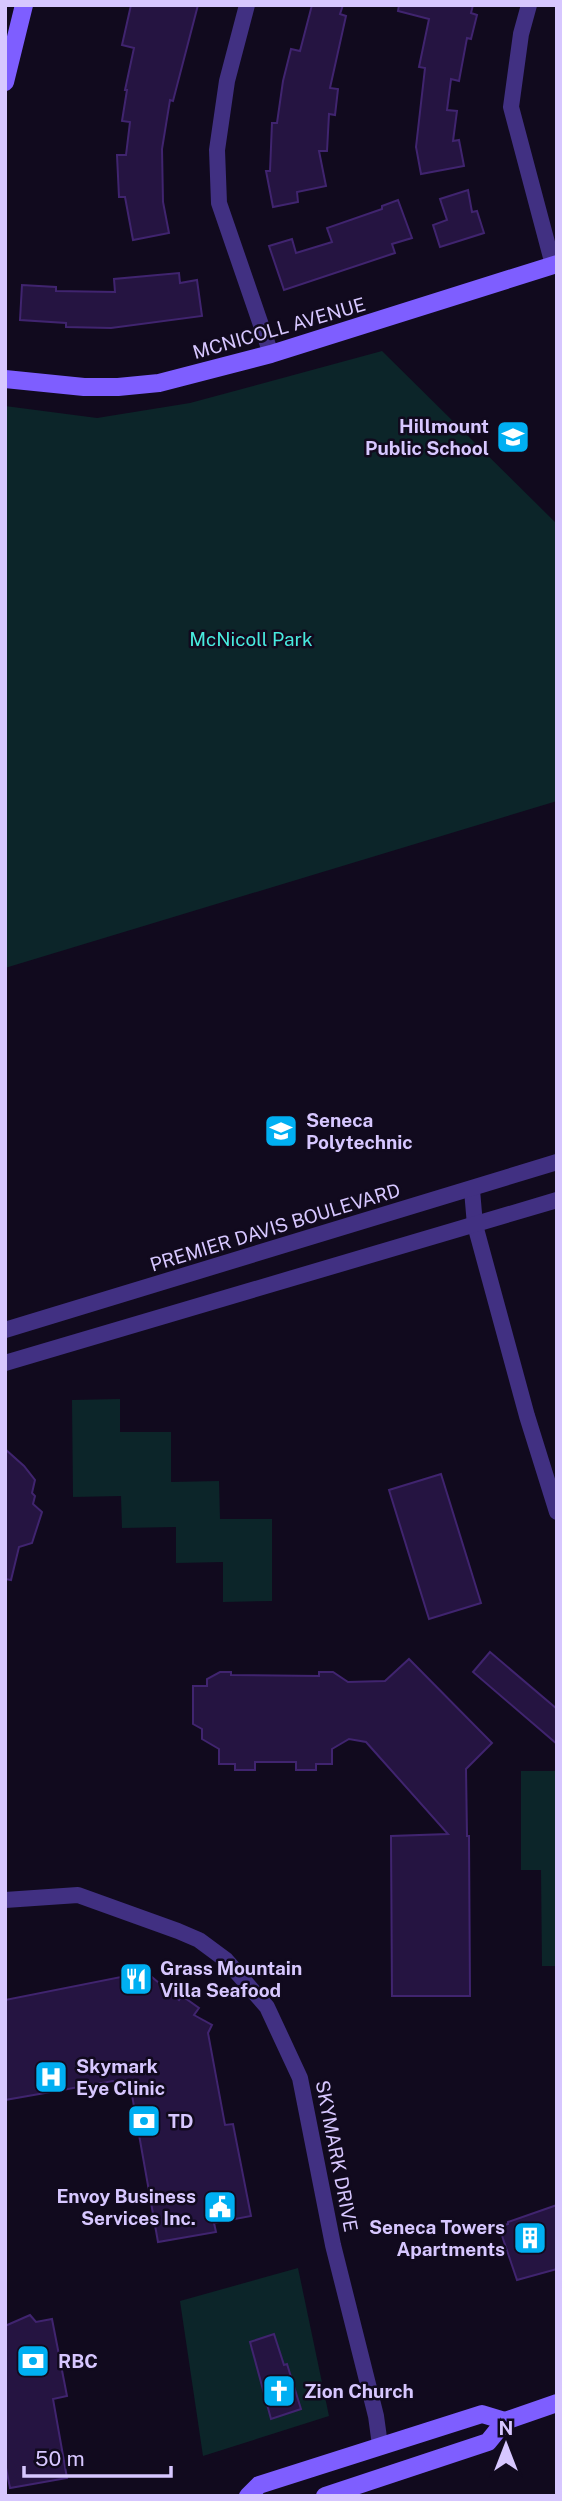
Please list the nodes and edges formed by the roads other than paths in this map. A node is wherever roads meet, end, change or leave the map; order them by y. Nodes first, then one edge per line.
1 (24, 5) edge
2 (247, 5) edge
3 (529, 5) edge
4 (5, 82) edge
5 (555, 265) edge
6 (271, 354) junction
7 (5, 379) edge
8 (557, 1162) edge
9 (472, 1189) junction
10 (557, 1200) edge
11 (475, 1225) junction
12 (5, 1330) edge
13 (5, 1363) edge
14 (557, 1512) edge
15 (5, 1900) edge
16 (557, 2403) edge
17 (505, 2421) junction
18 (380, 2445) junction
19 (248, 2496) edge
20 (325, 2496) edge

1 - 4 main road
2 - 6 street
3 - 5 street
5 - 6 main road, MCNICOLL AVENUE
6 - 7 main road, MCNICOLL AVENUE
8 - 9 street, PREMIER DAVIS BOULEVARD
9 - 11 street
9 - 12 street, PREMIER DAVIS BOULEVARD
10 - 11 street
11 - 13 street
11 - 14 street
15 - 18 street, SKYMARK DRIVE
16 - 17 main road
17 - 18 main road
17 - 20 main road
18 - 19 main road

